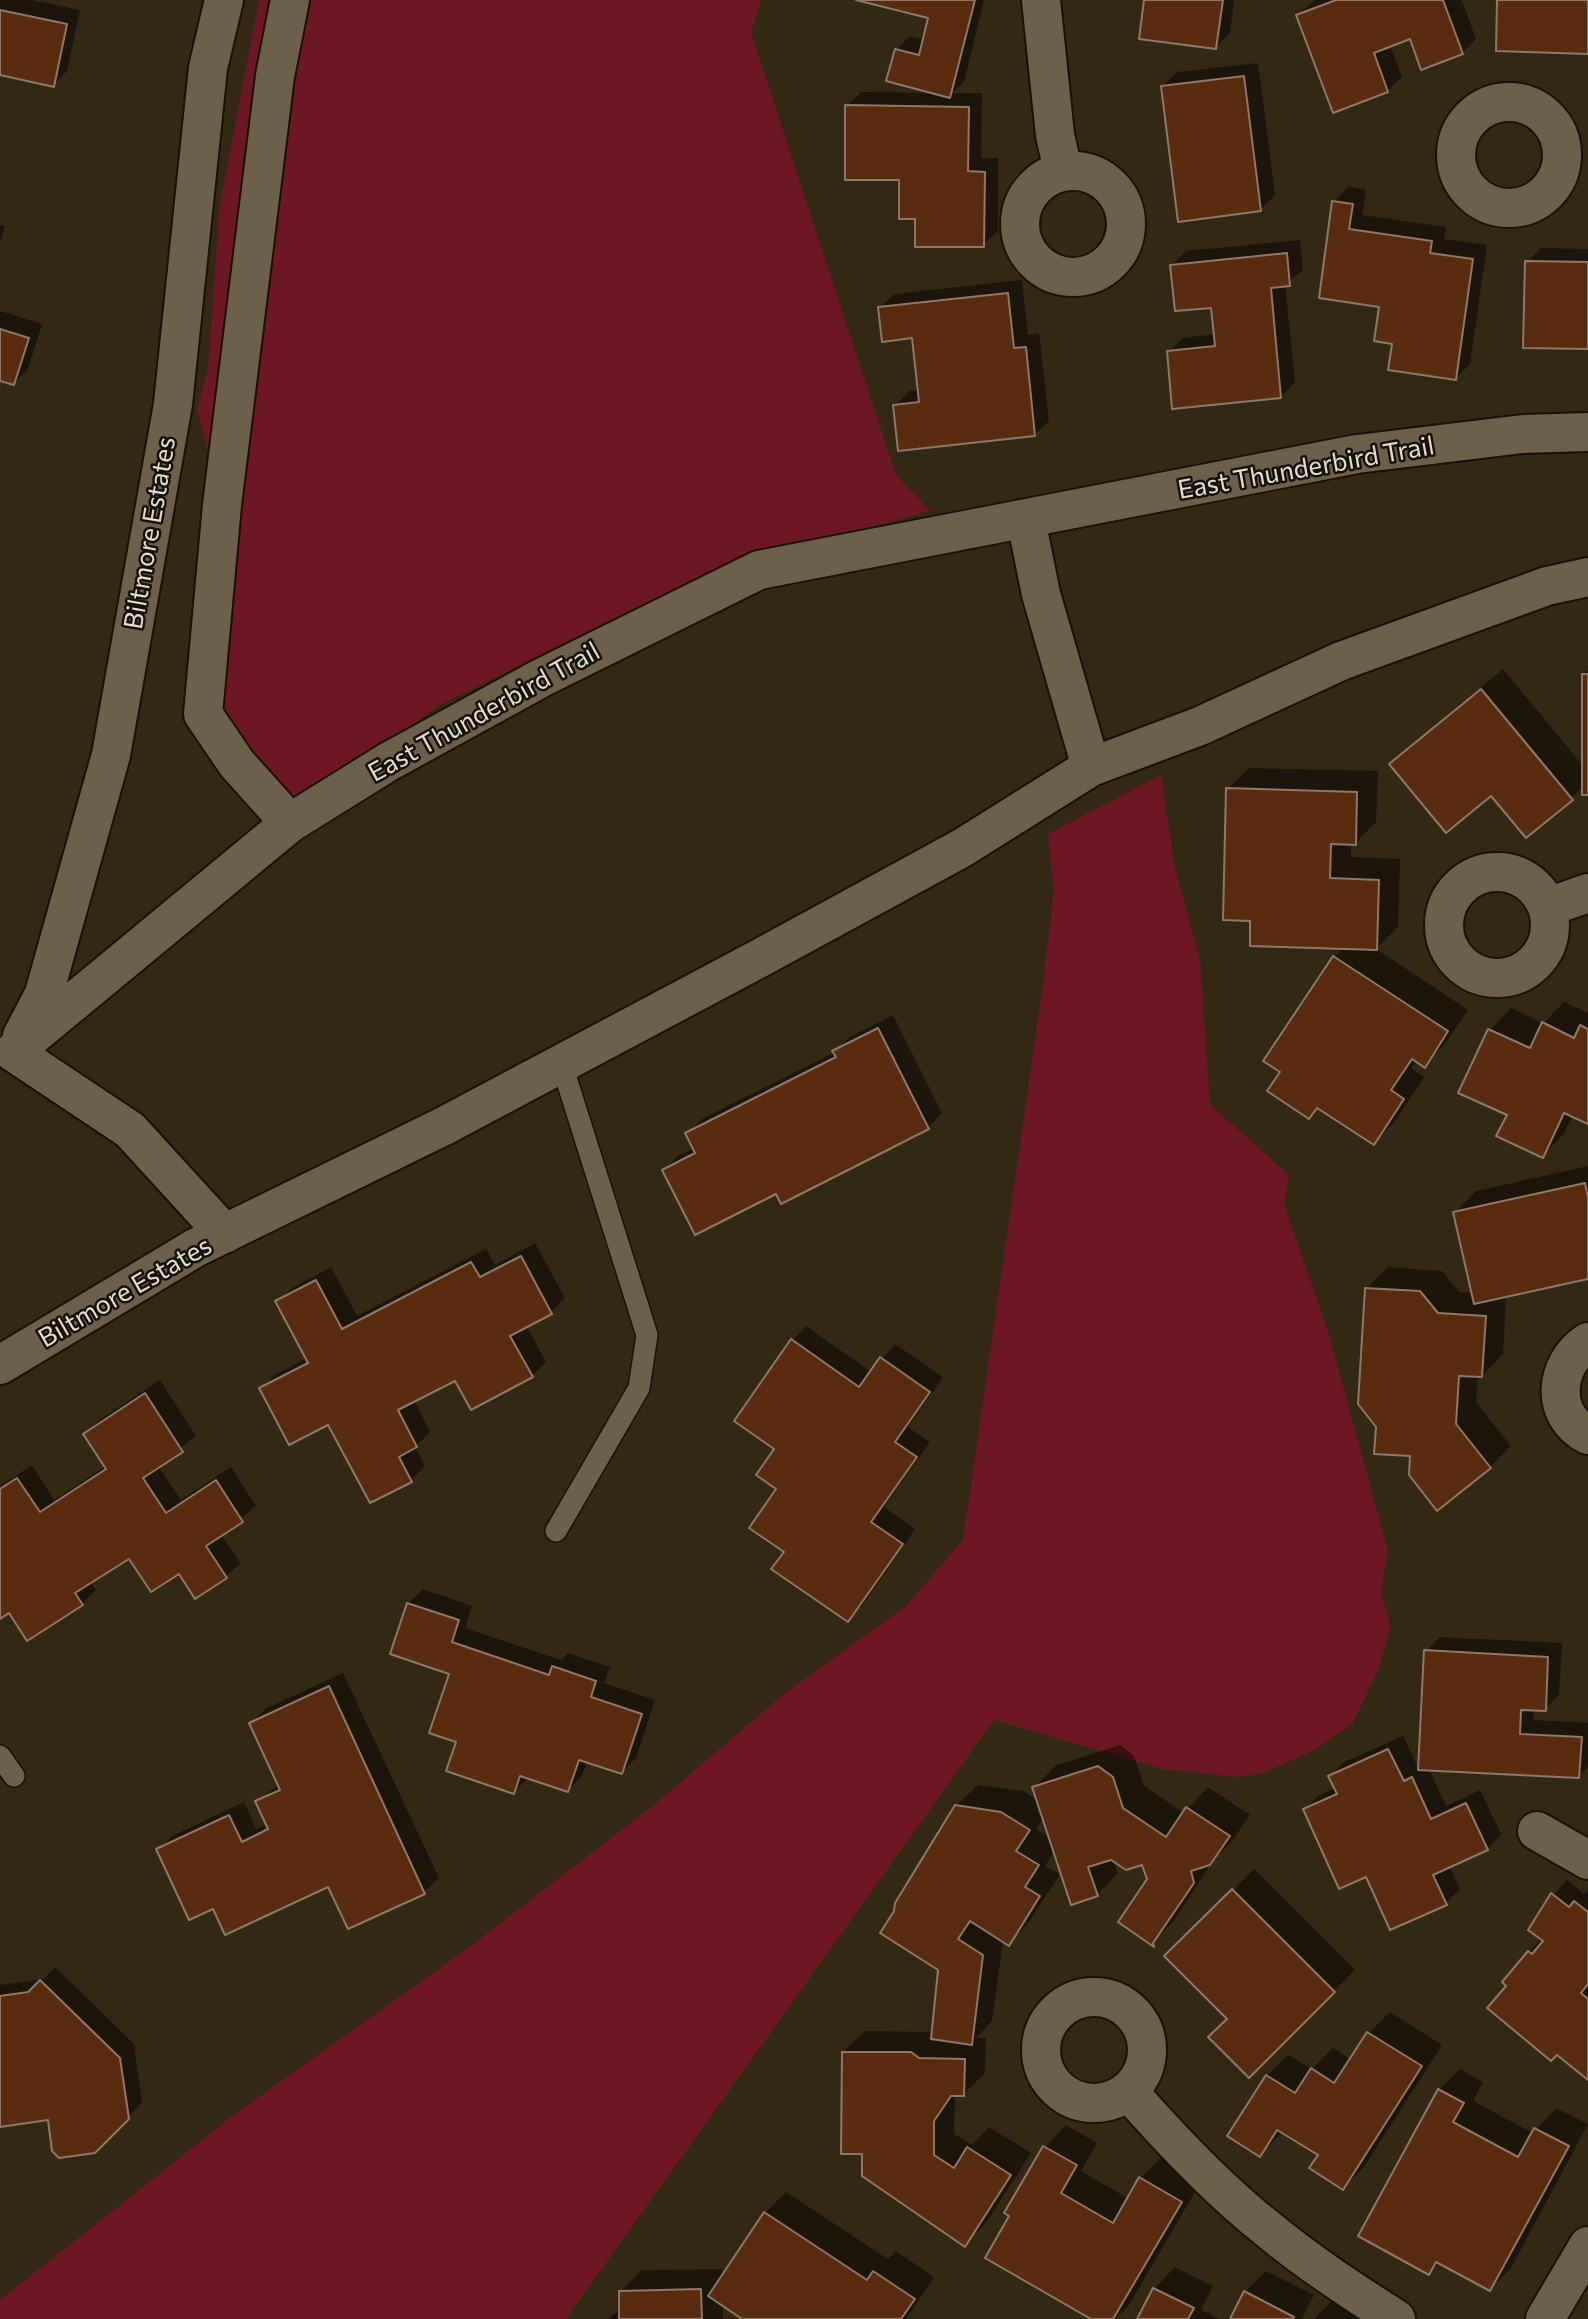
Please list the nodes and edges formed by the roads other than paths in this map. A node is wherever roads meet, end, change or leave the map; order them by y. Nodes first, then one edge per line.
1 (224, 0) edge
2 (290, 0) edge
3 (1041, 0) edge
4 (1063, 172) dead end
5 (1588, 432) edge
6 (1027, 520) junction
7 (1588, 578) edge
8 (1091, 768) junction
9 (290, 823) junction
10 (1588, 893) edge
11 (1548, 907) dead end
12 (7, 1059) edge
13 (561, 1062) junction
14 (225, 1234) junction
15 (1588, 1342) edge
16 (0, 1365) edge
17 (1588, 1435) edge
18 (556, 1531) dead end
19 (0, 1756) edge
20 (13, 1776) dead end
21 (1537, 1831) dead end
22 (1588, 1860) edge
23 (1128, 2091) dead end
24 (1588, 2246) edge
25 (1396, 2319) edge
26 (1545, 2319) edge

1 - 12 street, Biltmore Estates
2 - 9 street
3 - 4 street
5 - 6 street, East Thunderbird Trail
6 - 8 street
6 - 9 street, East Thunderbird Trail
7 - 8 street
8 - 13 street
9 - 12 street, East Thunderbird Trail
10 - 11 street
12 - 14 street, Biltmore Estates
13 - 14 street
13 - 18 lane
14 - 16 street, Biltmore Estates
15 - 17 street
19 - 20 lane
21 - 22 street
23 - 25 street
24 - 26 street

